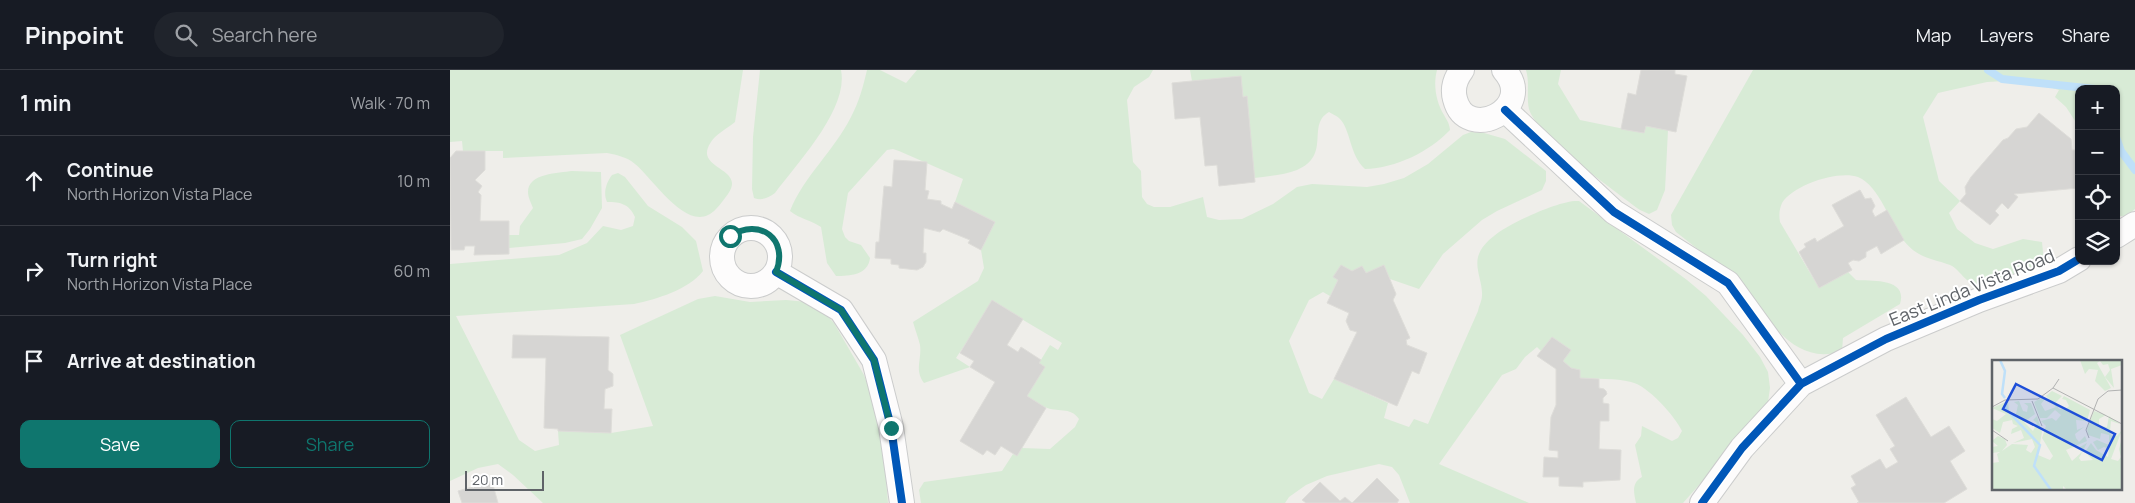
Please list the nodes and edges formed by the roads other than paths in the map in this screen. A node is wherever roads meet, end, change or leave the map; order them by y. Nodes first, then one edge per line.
1 (1462, 70) edge
2 (1504, 70) edge
3 (1505, 110) junction
4 (2135, 224) edge
5 (2120, 233) edge
6 (2075, 261) edge
7 (776, 272) dead end
8 (1801, 384) junction
9 (902, 503) edge
10 (1702, 503) edge

1 - 3 street
2 - 3 street
3 - 8 street
4 - 5 street
6 - 8 street, East Linda Vista Road
7 - 9 street
8 - 10 street, East Linda Vista Road

